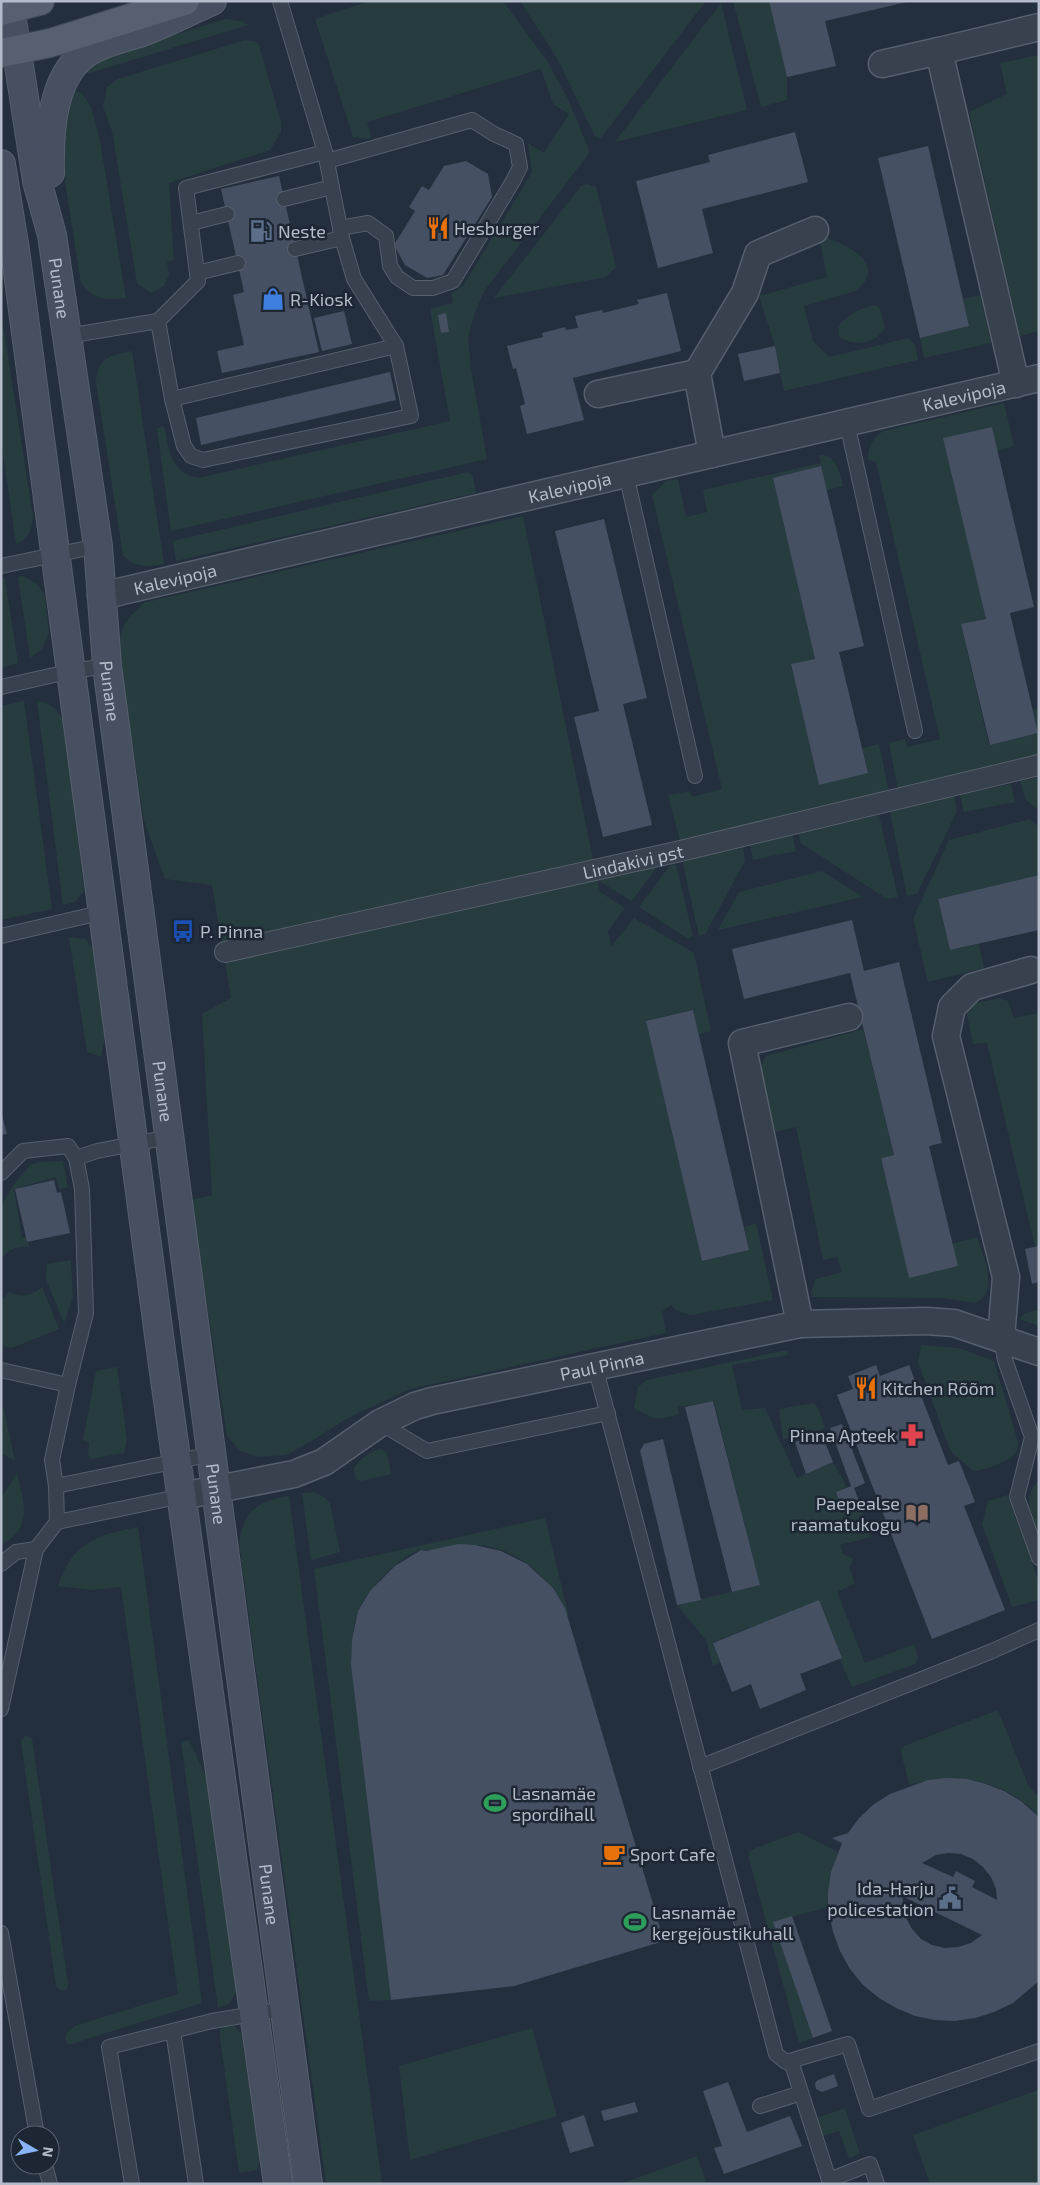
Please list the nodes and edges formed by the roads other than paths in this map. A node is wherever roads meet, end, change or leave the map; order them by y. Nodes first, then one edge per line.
1 (40, 1) edge
2 (185, 1) edge
3 (212, 1) edge
4 (280, 1) edge
5 (7, 7) edge
6 (1039, 27) edge
7 (9, 51) edge
8 (939, 51) junction
9 (882, 64) dead end
10 (326, 156) junction
11 (1, 164) edge
12 (332, 187) junction
13 (284, 199) dead end
14 (1, 213) edge
15 (227, 214) dead end
16 (191, 223) junction
17 (815, 230) dead end
18 (341, 233) junction
19 (52, 235) junction
20 (295, 249) dead end
21 (15, 250) junction
22 (238, 263) dead end
23 (197, 272) junction
24 (158, 321) junction
25 (67, 336) junction
26 (396, 346) junction
27 (697, 373) junction
28 (1027, 381) edge
29 (598, 394) dead end
30 (172, 399) junction
31 (847, 423) junction
32 (712, 454) junction
33 (626, 474) junction
34 (98, 546) junction
35 (54, 554) junction
36 (1, 566) edge
37 (100, 596) junction
38 (107, 666) junction
39 (72, 671) junction
40 (1, 687) edge
41 (915, 731) dead end
42 (1039, 765) edge
43 (695, 776) dead end
44 (104, 912) junction
45 (1, 936) edge
46 (226, 952) dead end
47 (1031, 970) dead end
48 (849, 1018) dead end
49 (169, 1137) junction
50 (134, 1143) junction
51 (76, 1158) junction
52 (1, 1173) edge
53 (800, 1324) junction
54 (1001, 1338) junction
55 (1039, 1352) edge
56 (595, 1366) junction
57 (1, 1370) edge
58 (68, 1385) junction
59 (608, 1413) junction
60 (380, 1423) junction
61 (212, 1454) junction
62 (177, 1461) junction
63 (56, 1486) junction
64 (216, 1488) junction
65 (182, 1496) junction
66 (57, 1522) junction
67 (36, 1549) junction
68 (1039, 1558) edge
69 (1, 1564) edge
70 (1039, 1630) edge
71 (1, 1709) edge
72 (700, 1767) junction
73 (1, 1934) edge
74 (284, 2009) junction
75 (255, 2013) junction
76 (173, 2031) junction
77 (1039, 2051) edge
78 (791, 2061) junction
79 (801, 2093) junction
80 (760, 2106) dead end
81 (35, 2125) edge
82 (308, 2180) edge
83 (272, 2183) edge
84 (132, 2184) edge
85 (196, 2184) edge
86 (877, 2184) edge

1 - 5 main road
2 - 7 main road
3 - 19 main road
4 - 10 lane
5 - 7 main road, Punane
6 - 8 street
7 - 19 main road, Punane
8 - 9 street
8 - 28 street
10 - 12 lane
10 - 16 lane
10 - 18 lane
11 - 21 main road, Punane
12 - 13 lane
12 - 18 lane
14 - 21 main road
15 - 16 lane
16 - 23 lane
17 - 27 street
18 - 20 lane
18 - 26 lane
19 - 25 main road, Punane
21 - 35 main road, Punane
22 - 23 lane
23 - 24 lane
24 - 25 lane
24 - 30 lane
25 - 34 main road, Punane
26 - 30 lane
26 - 30 lane
27 - 29 street
27 - 32 street
28 - 31 street, Kalevipoja
31 - 32 street, Kalevipoja
31 - 41 lane
32 - 33 street, Kalevipoja
33 - 37 street, Kalevipoja
33 - 43 lane
34 - 35 lane
34 - 37 main road, Punane
35 - 36 lane
35 - 39 main road, Punane
37 - 38 main road, Punane
38 - 39 lane
38 - 49 main road, Punane
39 - 40 lane
39 - 44 main road, Punane
42 - 46 street, Lindakivi pst
44 - 45 lane
44 - 50 main road, Punane
47 - 54 street
48 - 53 street
49 - 50 lane
49 - 61 main road, Punane
50 - 51 lane
50 - 62 main road, Punane
51 - 52 lane
51 - 58 lane
53 - 54 street, Paul Pinna
53 - 56 street, Paul Pinna
54 - 55 street, Paul Pinna
54 - 68 lane
56 - 59 lane
56 - 60 street, Paul Pinna
57 - 58 lane
58 - 63 lane
59 - 60 lane
59 - 72 lane
60 - 64 street, Paul Pinna
61 - 62 lane
61 - 64 main road, Punane
62 - 63 lane
62 - 65 main road, Punane
63 - 66 lane
64 - 65 street, Paul Pinna
64 - 74 main road, Punane
65 - 66 lane
65 - 75 main road, Punane
66 - 67 lane
67 - 69 lane
67 - 71 lane
70 - 72 lane
72 - 78 lane
73 - 81 lane
74 - 75 lane
74 - 82 main road, Punane
75 - 76 lane
75 - 83 main road, Punane
76 - 84 lane
76 - 85 lane
77 - 78 lane
78 - 79 lane
79 - 80 lane
79 - 86 lane
82 - 83 lane

